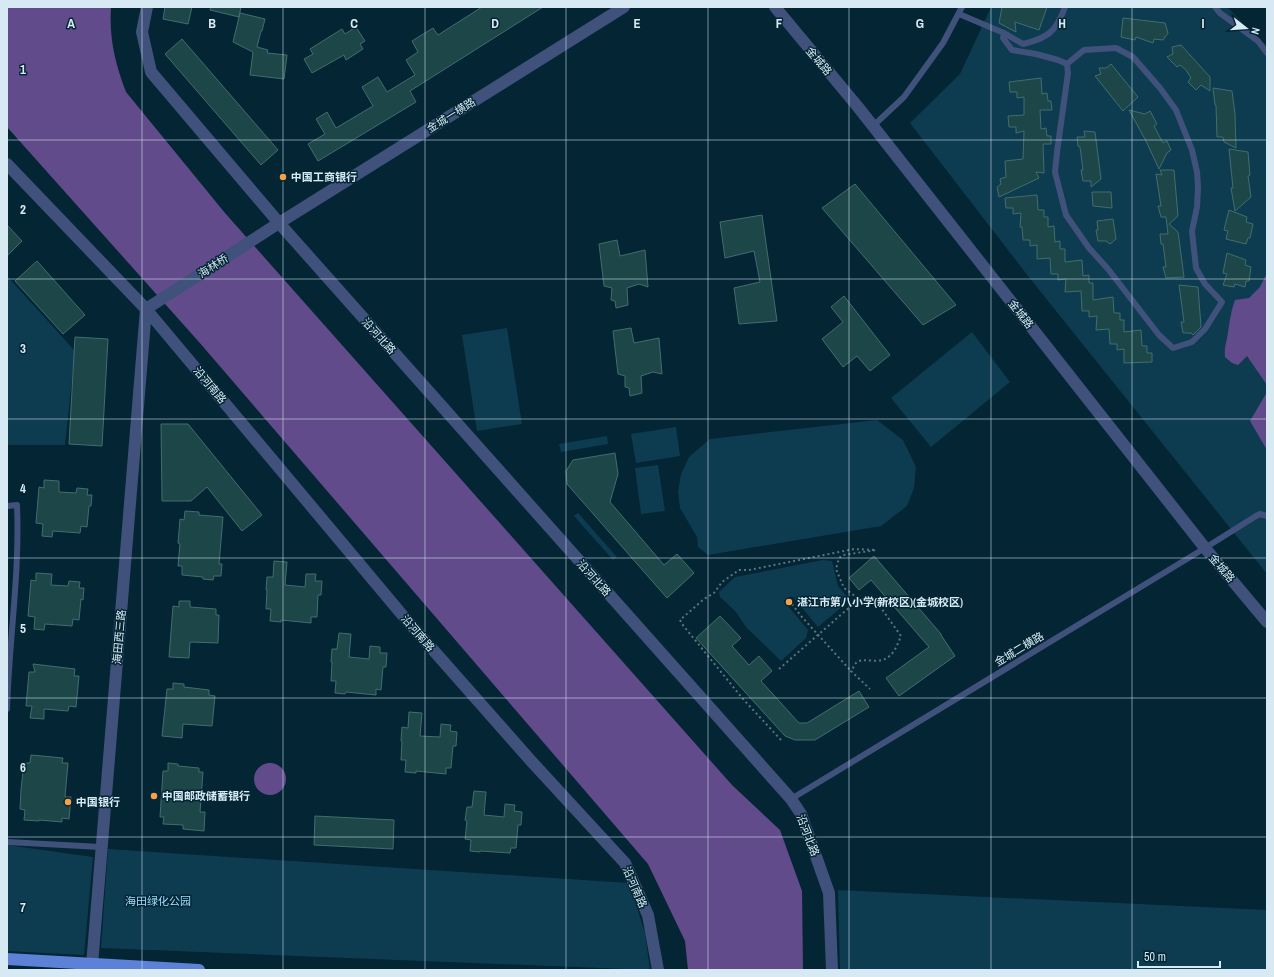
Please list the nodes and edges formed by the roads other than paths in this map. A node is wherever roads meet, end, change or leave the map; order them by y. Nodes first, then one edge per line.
1 (147, 7) edge
2 (624, 7) edge
3 (775, 7) edge
4 (962, 7) edge
5 (1065, 7) edge
6 (1215, 7) edge
7 (959, 14) junction
8 (1004, 33) junction
9 (1267, 53) edge
10 (1067, 64) junction
11 (873, 126) junction
12 (7, 164) edge
13 (279, 223) junction
14 (146, 309) junction
15 (7, 506) edge
16 (1267, 516) edge
17 (1205, 548) junction
18 (1267, 622) edge
19 (7, 709) edge
20 (791, 799) junction
21 (7, 842) edge
22 (101, 847) junction
23 (7, 959) edge
24 (92, 964) junction
25 (199, 970) edge
26 (658, 970) edge
27 (832, 970) edge

1 - 13 street, 沿河北路
2 - 13 street, 金城一横路
3 - 11 street, 金城路
4 - 7 lane
5 - 8 lane
6 - 9 lane
7 - 8 lane
7 - 11 lane
8 - 10 lane
10 - 10 lane
11 - 17 street, 金城路
12 - 14 street, 沿河南路
13 - 14 street, 海林桥
13 - 20 street, 沿河北路
14 - 22 street, 海田西三路
14 - 26 street, 沿河南路
15 - 19 lane
16 - 17 lane, 金城二横路
17 - 18 street, 金城路
17 - 20 lane, 金城二横路
20 - 27 street, 沿河北路
21 - 22 lane
22 - 24 street, 海田西三路
23 - 24 main road
24 - 25 main road

